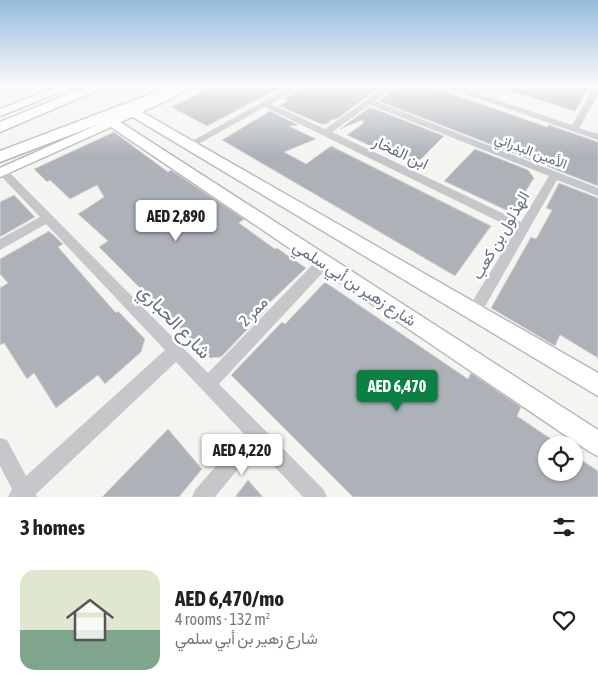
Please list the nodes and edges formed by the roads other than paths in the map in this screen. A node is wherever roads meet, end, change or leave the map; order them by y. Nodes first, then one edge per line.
1 (43, 109) edge
2 (44, 109) edge
3 (101, 109) edge
4 (133, 109) edge
5 (139, 109) edge
6 (256, 109) edge
7 (276, 109) edge
8 (360, 109) edge
9 (388, 109) edge
10 (515, 109) edge
11 (586, 109) edge
12 (133, 112) junction
13 (30, 115) junction
14 (112, 122) junction
15 (0, 127) edge
16 (574, 129) junction
17 (325, 133) junction
18 (598, 137) edge
19 (190, 145) junction
20 (0, 153) edge
21 (1, 168) edge
22 (554, 175) junction
23 (598, 192) edge
24 (48, 218) junction
25 (524, 228) junction
26 (0, 245) edge
27 (324, 262) junction
28 (474, 312) junction
29 (176, 351) junction
30 (208, 384) junction
31 (598, 385) edge
32 (256, 433) junction
33 (598, 444) edge
34 (0, 447) edge
35 (23, 495) edge
36 (202, 497) edge
37 (317, 497) edge

1 - 13 highway
2 - 13 highway
3 - 20 highway
4 - 21 highway
5 - 12 street
6 - 19 street
7 - 17 street, ابن الفخار
8 - 17 street
9 - 22 street, الأمين البدراني
10 - 16 street
11 - 16 street
12 - 14 street
12 - 19 street, شارع زهير بن أبي سلمي
13 - 15 highway
14 - 21 street
14 - 27 street, شارع زهير بن أبي سلمي
16 - 18 street
17 - 25 street, ابن الفخار
19 - 28 street, شارع زهير بن أبي سلمي
21 - 24 street, شارع الحباري
22 - 23 street, الأمين البدراني
22 - 25 street, الهذلول بن كعب
24 - 26 street
24 - 29 street, شارع الحباري
25 - 28 street, الهذلول بن كعب
27 - 30 street, ممر 2
27 - 33 street, شارع زهير بن أبي سلمي
28 - 31 street, شارع زهير بن أبي سلمي
29 - 30 street, شارع الحباري
29 - 35 street
30 - 32 street, شارع الحباري
32 - 36 street
32 - 37 street, شارع الحباري
34 - 35 street

